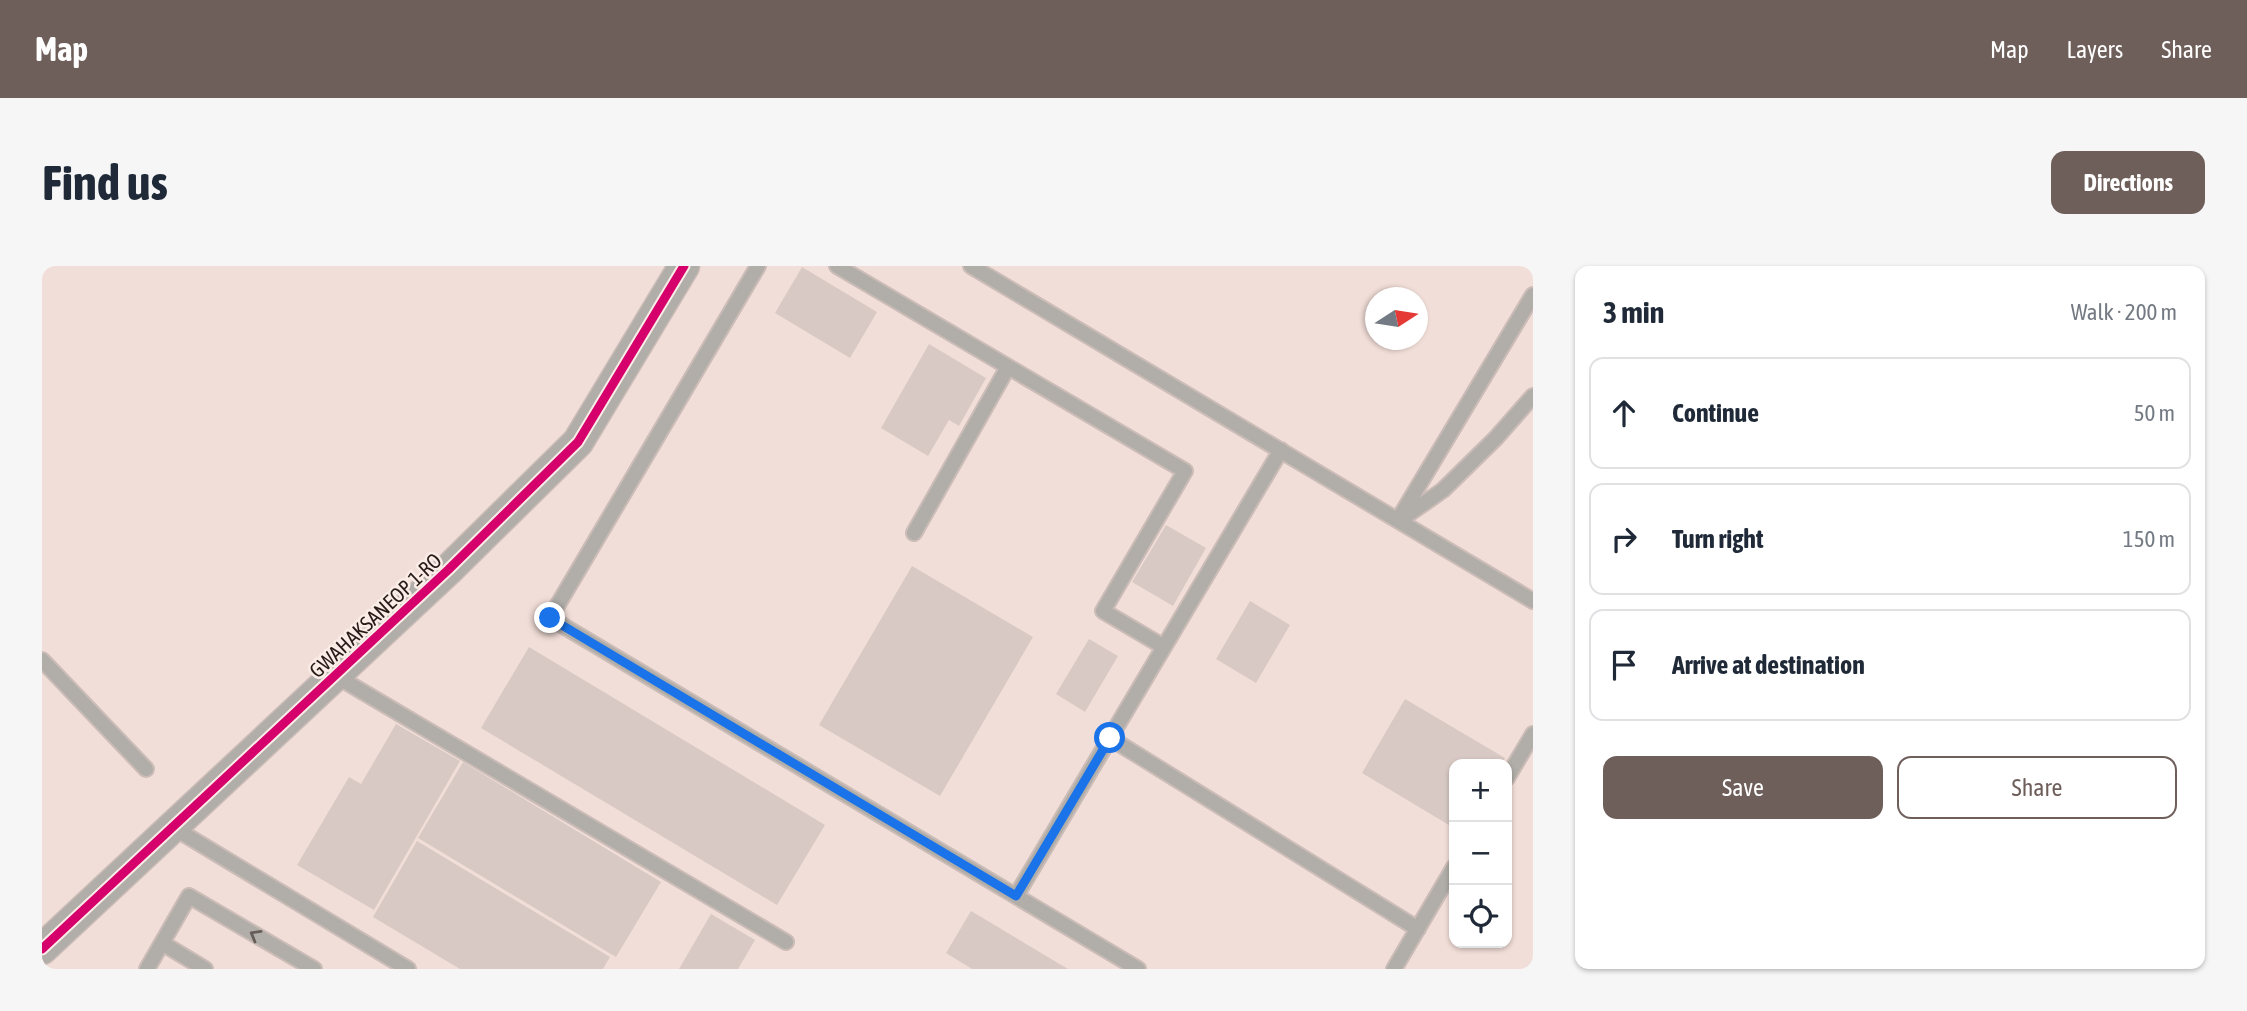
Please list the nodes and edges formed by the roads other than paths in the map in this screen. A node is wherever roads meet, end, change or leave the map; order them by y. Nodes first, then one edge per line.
1 (684, 266) edge
2 (758, 266) edge
3 (836, 266) edge
4 (971, 266) edge
5 (1533, 295) edge
6 (1008, 367) junction
7 (1533, 396) edge
8 (1281, 450) junction
9 (1398, 520) junction
10 (914, 533) dead end
11 (1533, 601) edge
12 (1164, 647) junction
13 (42, 660) edge
14 (336, 676) junction
15 (1533, 734) edge
16 (1110, 738) junction
17 (146, 769) dead end
18 (1512, 770) edge
19 (174, 828) junction
20 (1449, 876) edge
21 (1016, 896) junction
22 (1418, 929) junction
23 (786, 942) dead end
24 (162, 943) junction
25 (42, 949) edge
26 (147, 969) edge
27 (205, 969) edge
28 (314, 969) edge
29 (408, 969) edge
30 (1138, 969) edge
31 (1394, 969) edge

1 - 14 street, GWAHAKSANEOP 1-RO
2 - 21 lane
3 - 6 lane
4 - 8 lane
5 - 9 lane
6 - 10 lane
6 - 12 lane
7 - 9 lane
8 - 9 lane
8 - 12 lane
9 - 11 lane
12 - 16 lane
13 - 17 lane
14 - 19 street, GWAHAKSANEOP 1-RO
14 - 23 lane
15 - 18 lane
16 - 21 lane
16 - 22 lane
19 - 25 street, GWAHAKSANEOP 1-RO
19 - 29 lane
20 - 22 lane
21 - 30 lane
22 - 31 lane
24 - 26 lane
24 - 27 lane
28 -> 24 lane

